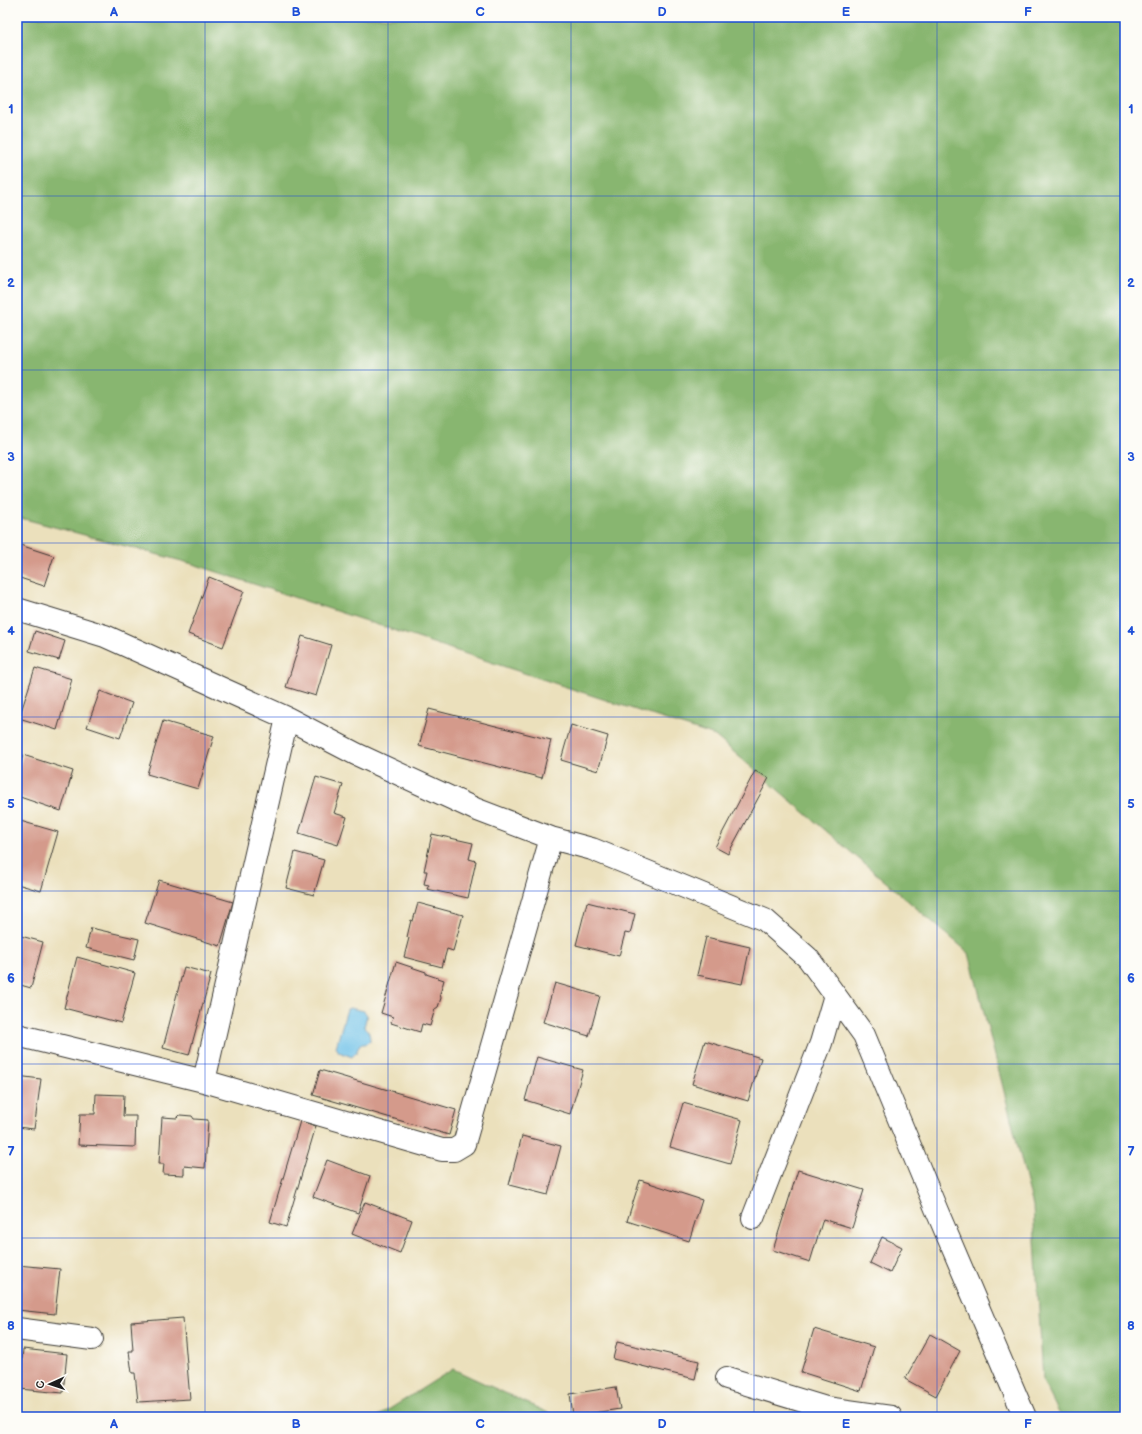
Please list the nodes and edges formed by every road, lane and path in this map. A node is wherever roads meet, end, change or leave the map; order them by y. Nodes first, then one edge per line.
1 (17, 609) edge
2 (288, 718) junction
3 (551, 838) junction
4 (834, 995) junction
5 (17, 1035) edge
6 (204, 1081) junction
7 (753, 1218) dead end
8 (17, 1329) edge
9 (92, 1339) dead end
10 (727, 1378) dead end
11 (892, 1417) edge
12 (1025, 1417) edge

1 - 2 street
2 - 3 street
2 - 6 street
3 - 4 street
3 - 6 street
4 - 7 street
4 - 12 street
5 - 6 street
8 - 9 street
10 - 11 street

